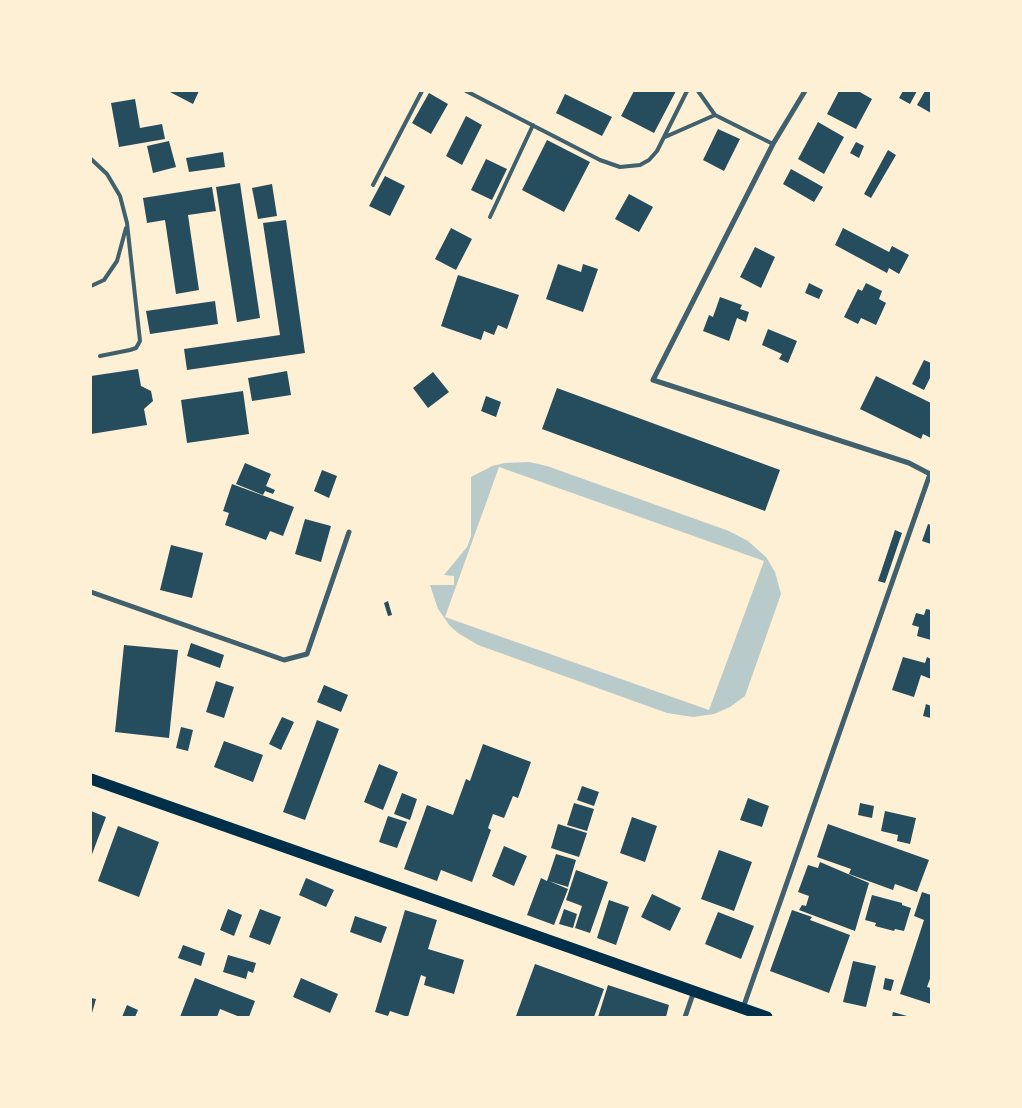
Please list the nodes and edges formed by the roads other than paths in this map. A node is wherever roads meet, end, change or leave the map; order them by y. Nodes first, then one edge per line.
1 (422, 91) edge
2 (466, 91) edge
3 (687, 91) edge
4 (698, 91) edge
5 (805, 91) edge
6 (715, 115) junction
7 (533, 125) junction
8 (665, 137) junction
9 (773, 144) junction
10 (91, 159) edge
11 (373, 185) dead end
12 (490, 218) dead end
13 (127, 223) junction
14 (91, 286) edge
15 (100, 356) dead end
16 (930, 474) edge
17 (349, 532) dead end
18 (91, 592) edge
19 (91, 779) edge
20 (694, 990) junction
21 (743, 1008) junction
22 (685, 1017) edge
23 (767, 1017) edge

1 - 11 lane
2 - 7 lane
3 - 8 lane
4 - 6 lane
5 - 9 street
6 - 8 lane
6 - 9 lane
7 - 8 lane
7 - 12 lane
9 - 16 street
10 - 13 lane
13 - 14 lane
13 - 15 lane
16 - 21 street
17 - 18 street
19 - 20 main road
20 - 21 main road
20 - 22 street
21 - 23 main road

